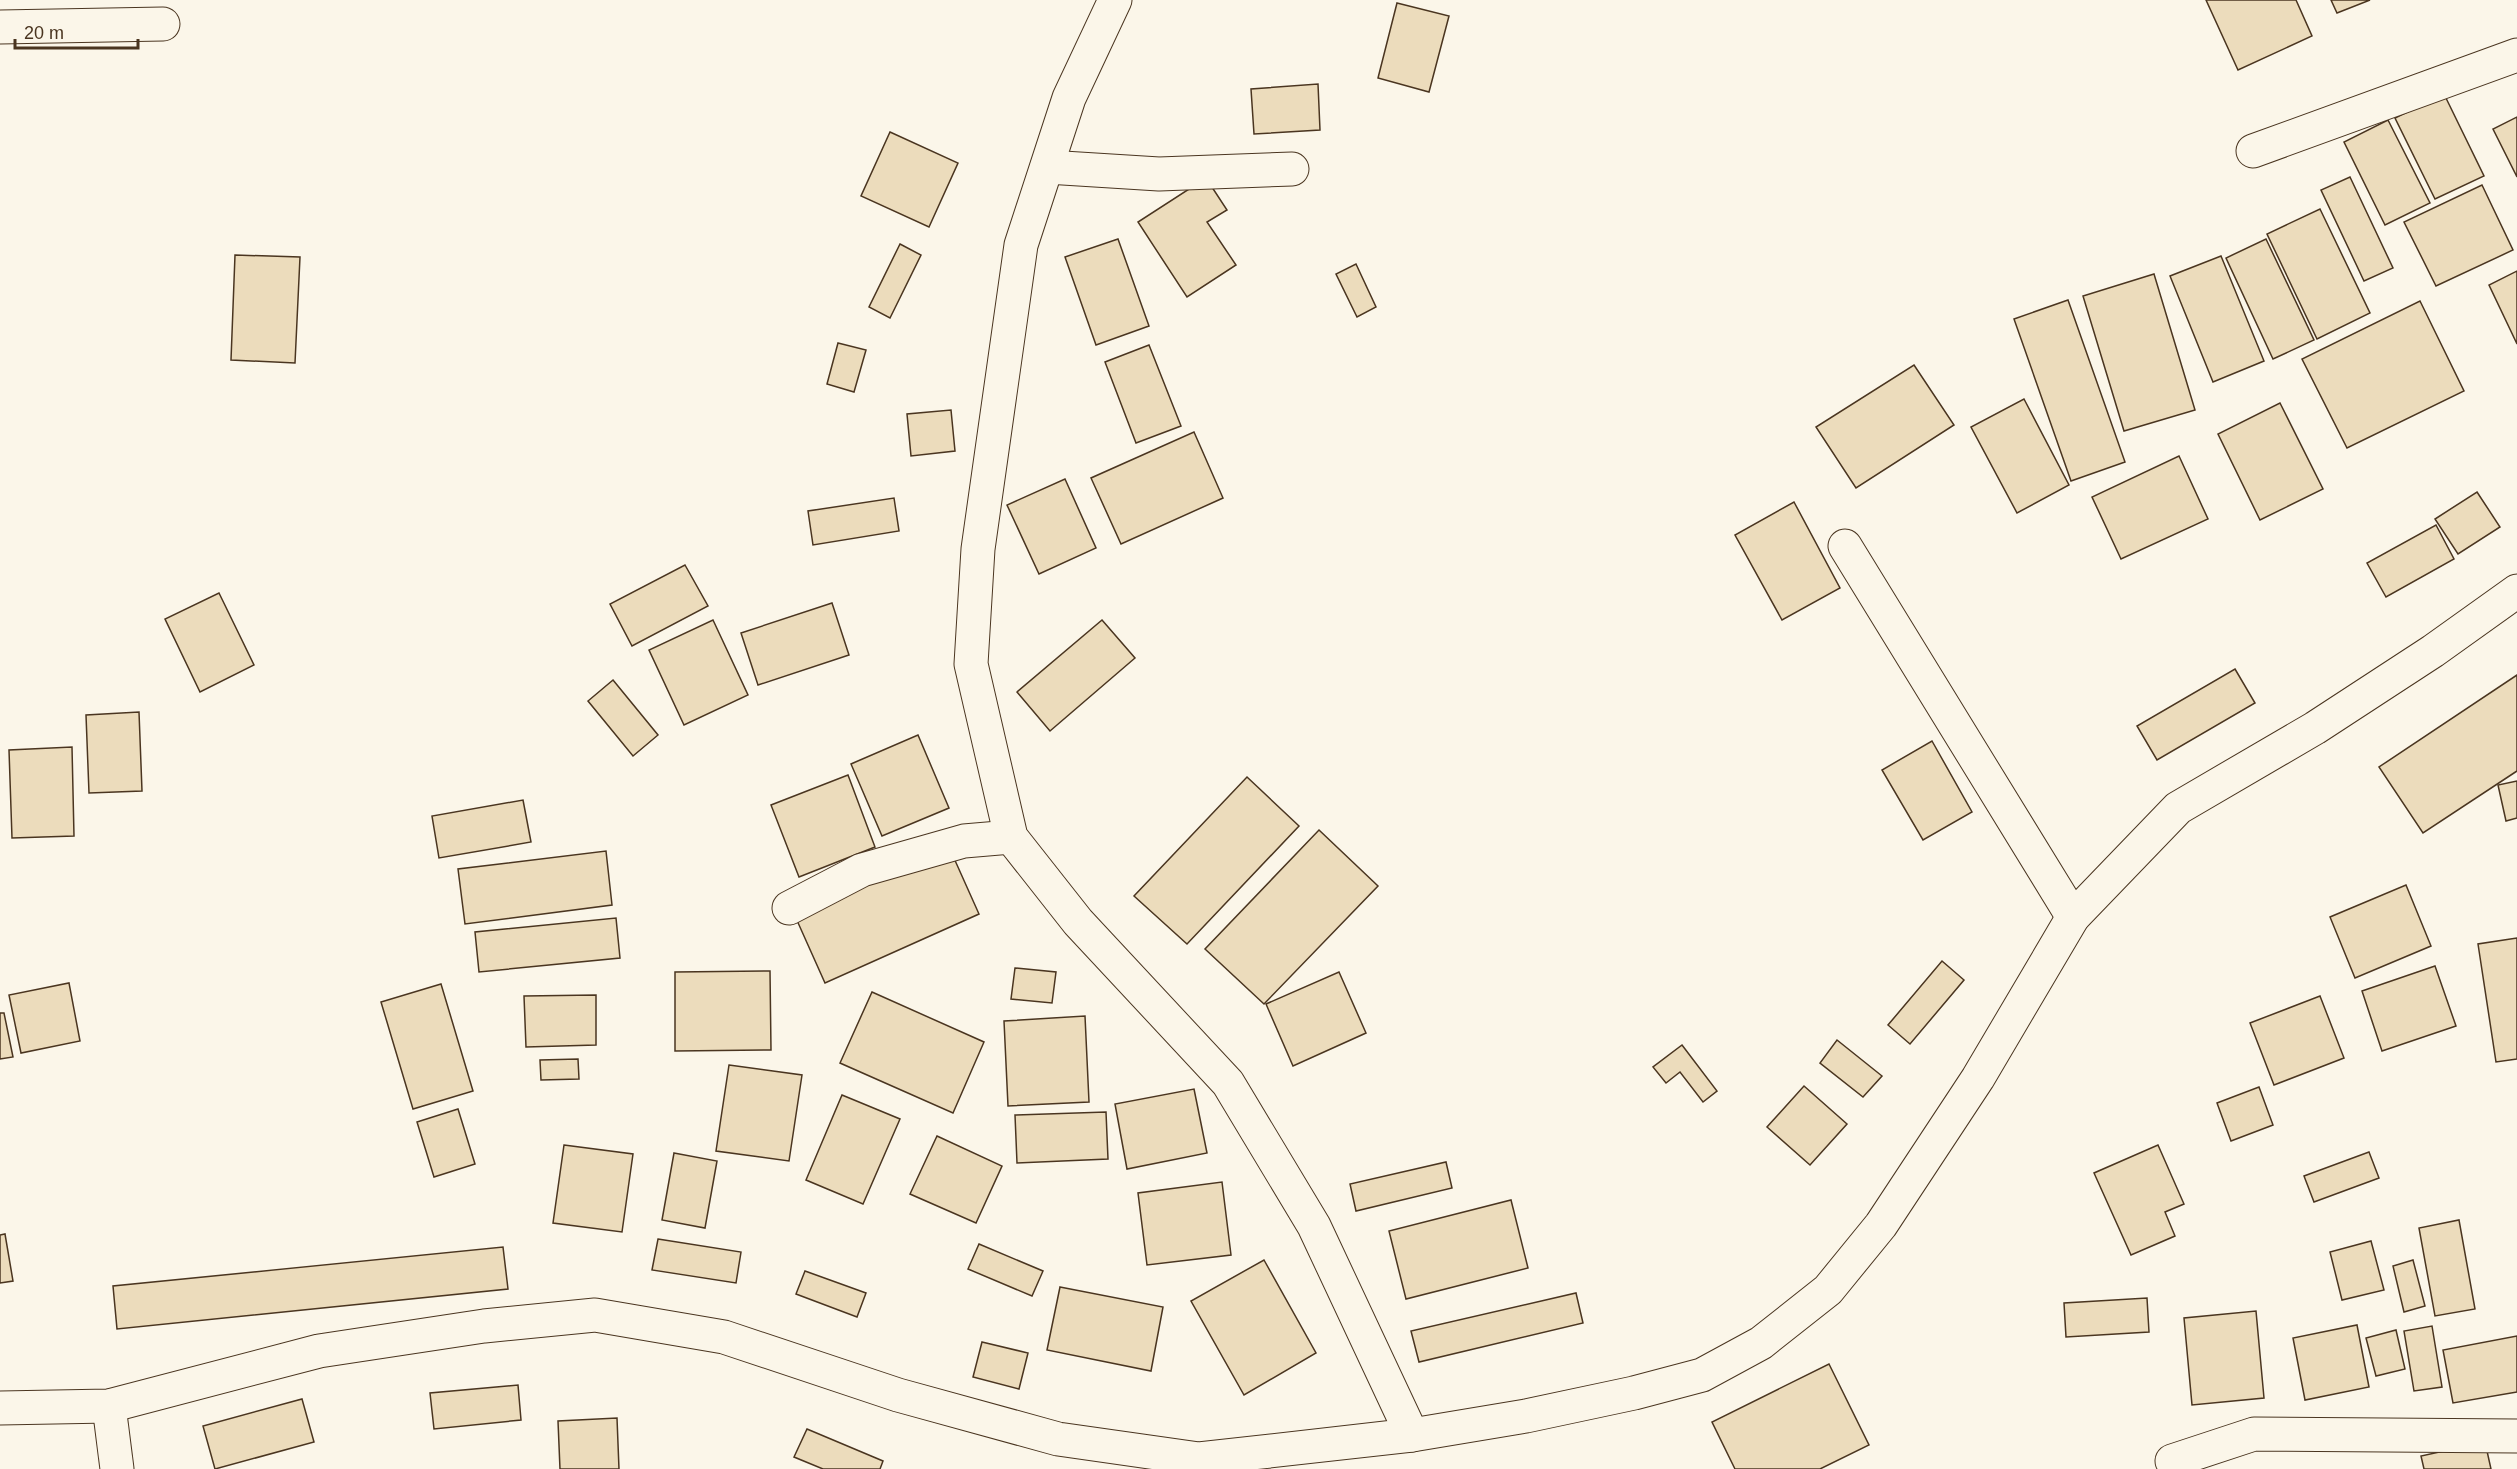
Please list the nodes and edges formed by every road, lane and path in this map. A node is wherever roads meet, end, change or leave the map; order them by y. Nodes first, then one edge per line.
1 (1114, 0) edge
2 (163, 24) dead end
3 (0, 27) edge
4 (2517, 55) edge
5 (2253, 151) dead end
6 (1047, 166) junction
7 (1292, 169) dead end
8 (1845, 546) dead end
9 (2517, 591) edge
10 (1011, 837) junction
11 (789, 908) dead end
12 (2073, 917) junction
13 (110, 1406) junction
14 (0, 1408) edge
15 (1412, 1434) junction
16 (2517, 1436) edge
17 (2172, 1461) dead end
18 (1199, 1464) edge
19 (117, 1469) edge

1 - 6 street
2 - 3 street
4 - 5 street
6 - 7 street
6 - 10 street
8 - 12 street
9 - 12 street
10 - 11 street
10 - 15 street
12 - 15 street
13 - 14 street
13 - 18 street
13 - 19 street
15 - 18 street
16 - 17 street

